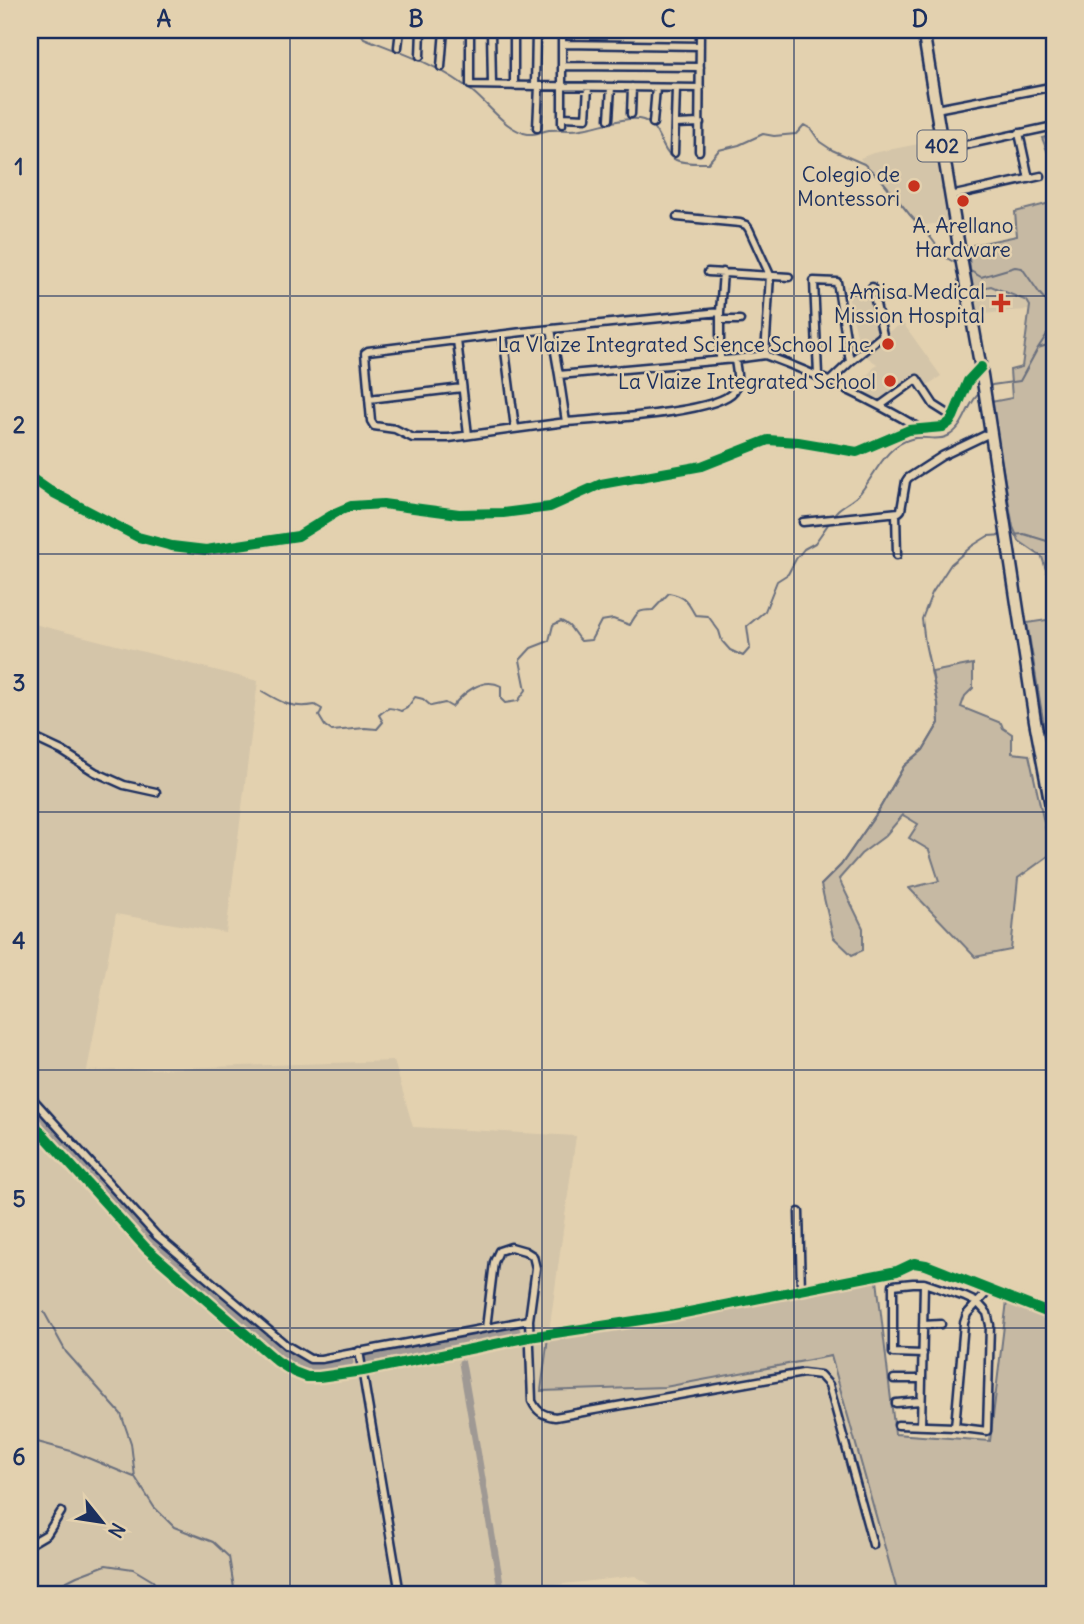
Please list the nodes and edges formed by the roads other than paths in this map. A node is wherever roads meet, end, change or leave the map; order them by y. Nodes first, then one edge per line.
1 (400, 30) edge
2 (421, 30) edge
3 (444, 30) edge
4 (470, 30) edge
5 (491, 30) edge
6 (513, 30) edge
7 (536, 30) edge
8 (562, 30) edge
9 (700, 30) edge
10 (1039, 30) edge
11 (923, 31) edge
12 (563, 44) junction
13 (700, 46) junction
14 (398, 47) dead end
15 (420, 56) dead end
16 (441, 66) dead end
17 (563, 66) junction
18 (700, 67) junction
19 (492, 85) junction
20 (514, 86) junction
21 (537, 86) junction
22 (563, 86) junction
23 (588, 87) junction
24 (611, 87) junction
25 (1050, 87) dead end
26 (632, 88) junction
27 (656, 88) junction
28 (676, 88) junction
29 (700, 88) junction
30 (936, 109) junction
31 (631, 114) dead end
32 (609, 119) dead end
33 (653, 123) dead end
34 (676, 124) junction
35 (700, 124) junction
36 (1054, 126) edge
37 (537, 128) dead end
38 (1020, 133) junction
39 (942, 150) junction
40 (699, 151) dead end
41 (674, 153) dead end
42 (1041, 176) dead end
43 (1029, 179) junction
44 (950, 196) junction
45 (677, 217) dead end
46 (708, 272) dead end
47 (723, 272) junction
48 (770, 275) junction
49 (789, 277) dead end
50 (872, 287) dead end
51 (720, 316) junction
52 (740, 320) dead end
53 (551, 329) junction
54 (503, 335) junction
55 (457, 340) junction
56 (765, 355) junction
57 (735, 359) junction
58 (720, 360) junction
59 (850, 362) junction
60 (981, 367) junction
61 (559, 375) junction
62 (818, 375) junction
63 (830, 381) junction
64 (462, 388) junction
65 (369, 399) junction
66 (881, 405) junction
67 (953, 417) junction
68 (566, 422) junction
69 (515, 428) junction
70 (921, 429) junction
71 (990, 433) junction
72 (468, 435) junction
73 (30, 477) edge
74 (896, 513) junction
75 (803, 522) dead end
76 (897, 555) dead end
77 (30, 736) edge
78 (156, 792) dead end
79 (1054, 822) edge
80 (30, 1096) edge
81 (30, 1120) edge
82 (58, 1128) junction
83 (47, 1138) junction
84 (799, 1213) dead end
85 (924, 1283) junction
86 (990, 1289) junction
87 (801, 1290) junction
88 (978, 1303) junction
89 (1054, 1315) edge
90 (529, 1320) junction
91 (941, 1324) dead end
92 (923, 1325) junction
93 (486, 1328) junction
94 (529, 1337) junction
95 (359, 1352) junction
96 (923, 1354) junction
97 (363, 1371) junction
98 (894, 1379) dead end
99 (921, 1379) junction
100 (920, 1401) junction
101 (896, 1403) dead end
102 (898, 1426) dead end
103 (921, 1426) junction
104 (955, 1427) junction
105 (61, 1512) dead end
106 (30, 1544) edge
107 (873, 1545) dead end
108 (400, 1594) edge

1 - 14 street
2 - 15 street
3 - 16 street
4 - 19 street
5 - 19 street
6 - 20 street
7 - 21 street
8 - 12 street
9 - 13 street
10 - 11 street
11 - 30 main road, 402
12 - 13 street
12 - 17 street
13 - 18 street
17 - 18 street
17 - 22 street
18 - 29 street
19 - 20 street
20 - 21 street
21 - 22 street
21 - 37 street
22 - 23 street
22 - 23 street
23 - 24 street
24 - 26 street
24 - 32 street
25 - 30 street
26 - 27 street
26 - 31 street
27 - 28 street
27 - 33 street
28 - 29 street
28 - 34 street
29 - 35 street
30 - 39 main road, 402
34 - 35 street
34 - 41 street
35 - 40 street
36 - 38 street
38 - 39 street
38 - 43 street
39 - 44 main road, 402
42 - 43 street
43 - 44 street
44 - 60 main road, 402
45 - 48 street
46 - 47 street
47 - 48 street
47 - 51 street
48 - 49 street
48 - 56 street
50 - 59 street
51 - 52 street
51 - 53 street
51 - 58 street
53 - 54 street
53 - 61 street
54 - 55 street
54 - 69 street
55 - 64 street
55 - 65 street
56 - 57 street
56 - 62 street
57 - 58 street
57 - 68 street
58 - 61 street
59 - 62 street
59 - 63 street
60 - 67 street
60 - 71 main road, 402
61 - 68 street
62 - 63 street
63 - 66 street
64 - 65 street
64 - 72 street
65 - 72 street
66 - 67 street
66 - 70 street
67 - 70 street
68 - 69 street
69 - 72 street
70 - 73 street
71 - 74 street
71 - 79 main road, 402
74 - 75 street
74 - 76 street
77 - 78 street
80 - 82 street
81 - 83 street
82 - 83 street
82 - 95 street
83 - 97 street
84 - 87 street
85 - 88 street
85 - 92 street
85 - 96 street
86 - 87 street
86 - 88 street
86 - 89 street
87 - 94 street
88 - 104 street
88 - 104 street
90 - 93 street
90 - 93 street
90 - 94 street
91 - 92 street
92 - 96 street
93 - 95 street
94 - 97 street
94 - 107 street
95 - 97 street
96 - 99 street
97 - 108 street
98 - 99 street
99 - 100 street
100 - 101 street
100 - 103 street
102 - 103 street
103 - 104 street
105 - 106 street

